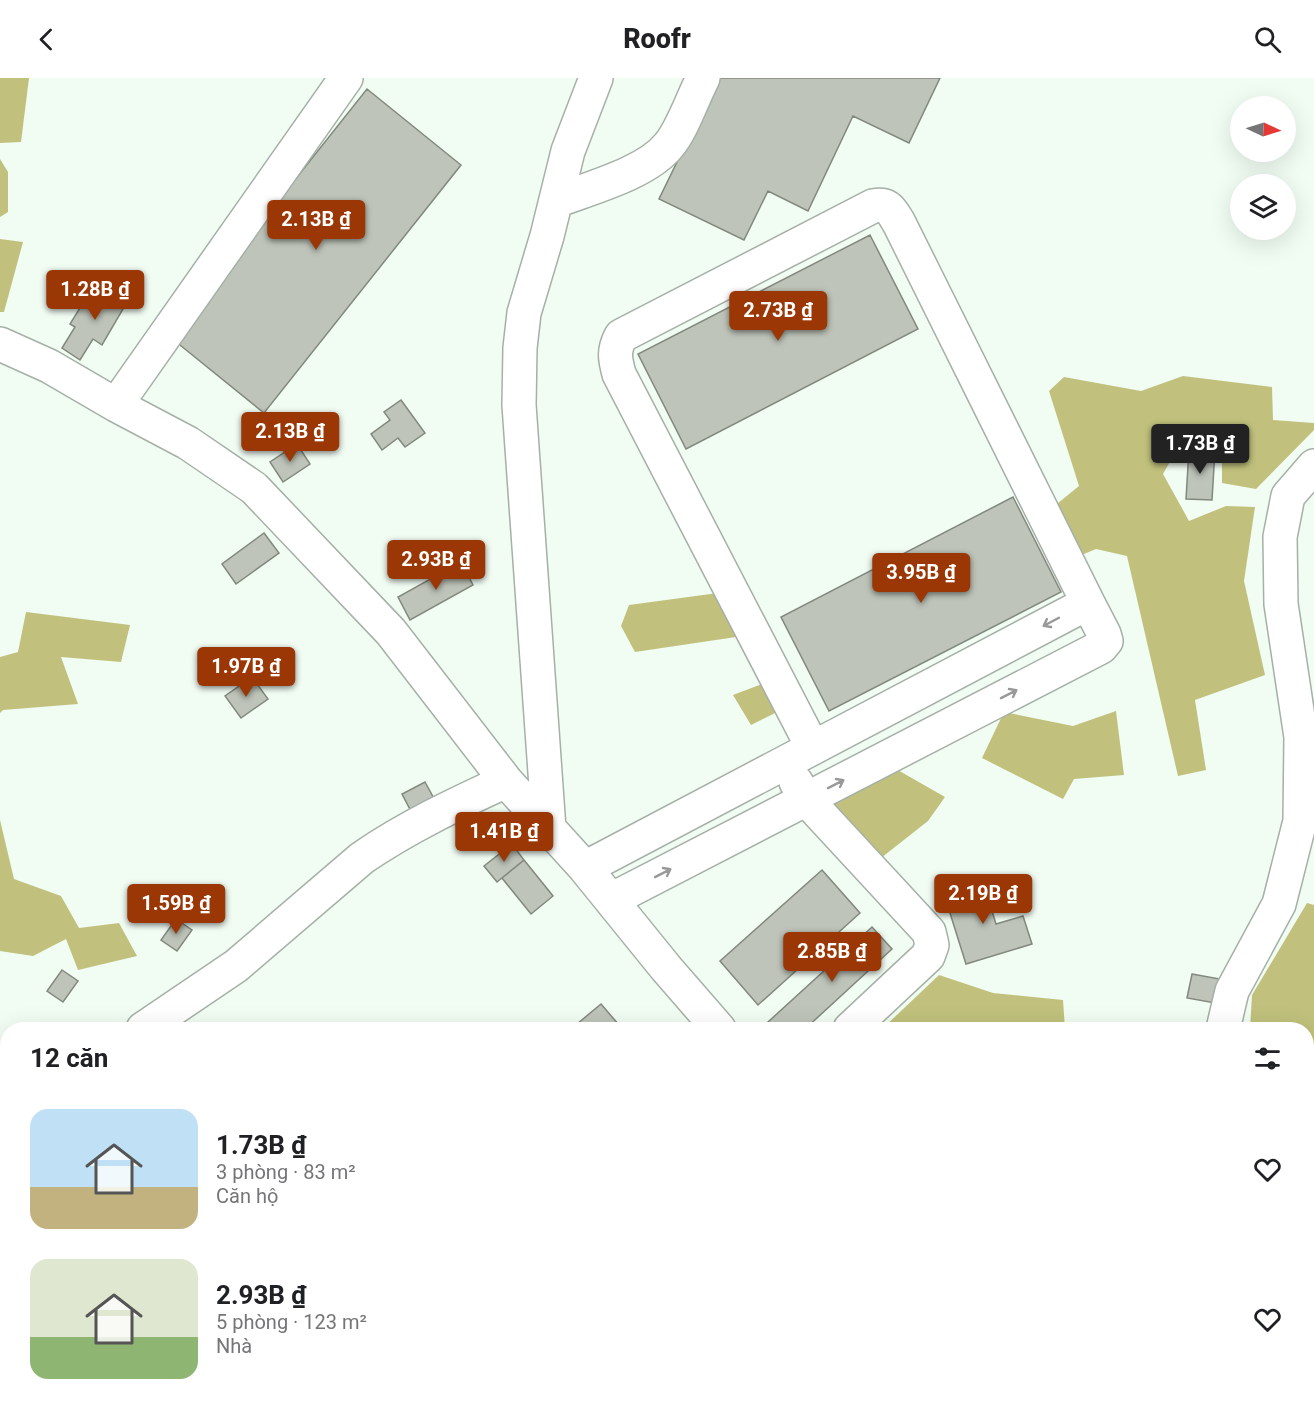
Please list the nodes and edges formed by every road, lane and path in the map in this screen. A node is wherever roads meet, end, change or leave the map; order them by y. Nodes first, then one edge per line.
1 (346, 78) edge
2 (596, 78) edge
3 (703, 78) edge
4 (556, 201) junction
5 (0, 344) edge
6 (116, 405) junction
7 (1314, 466) edge
8 (1088, 603) junction
9 (813, 747) junction
10 (784, 762) junction
11 (506, 781) junction
12 (806, 799) junction
13 (549, 830) junction
14 (585, 868) junction
15 (611, 900) junction
16 (154, 1022) edge
17 (713, 1022) edge
18 (857, 1022) edge
19 (1225, 1022) edge

1 - 6 street
2 - 4 street
3 - 4 street
4 - 13 street
5 - 6 street
6 - 11 street
7 - 19 street
8 -> 9 street
8 - 9 street
12 -> 8 street
9 - 10 street
10 - 12 street
10 - 14 street
11 - 13 street
11 - 16 street
15 -> 12 street
12 - 18 street
13 - 14 street
14 - 15 street
15 - 17 street

